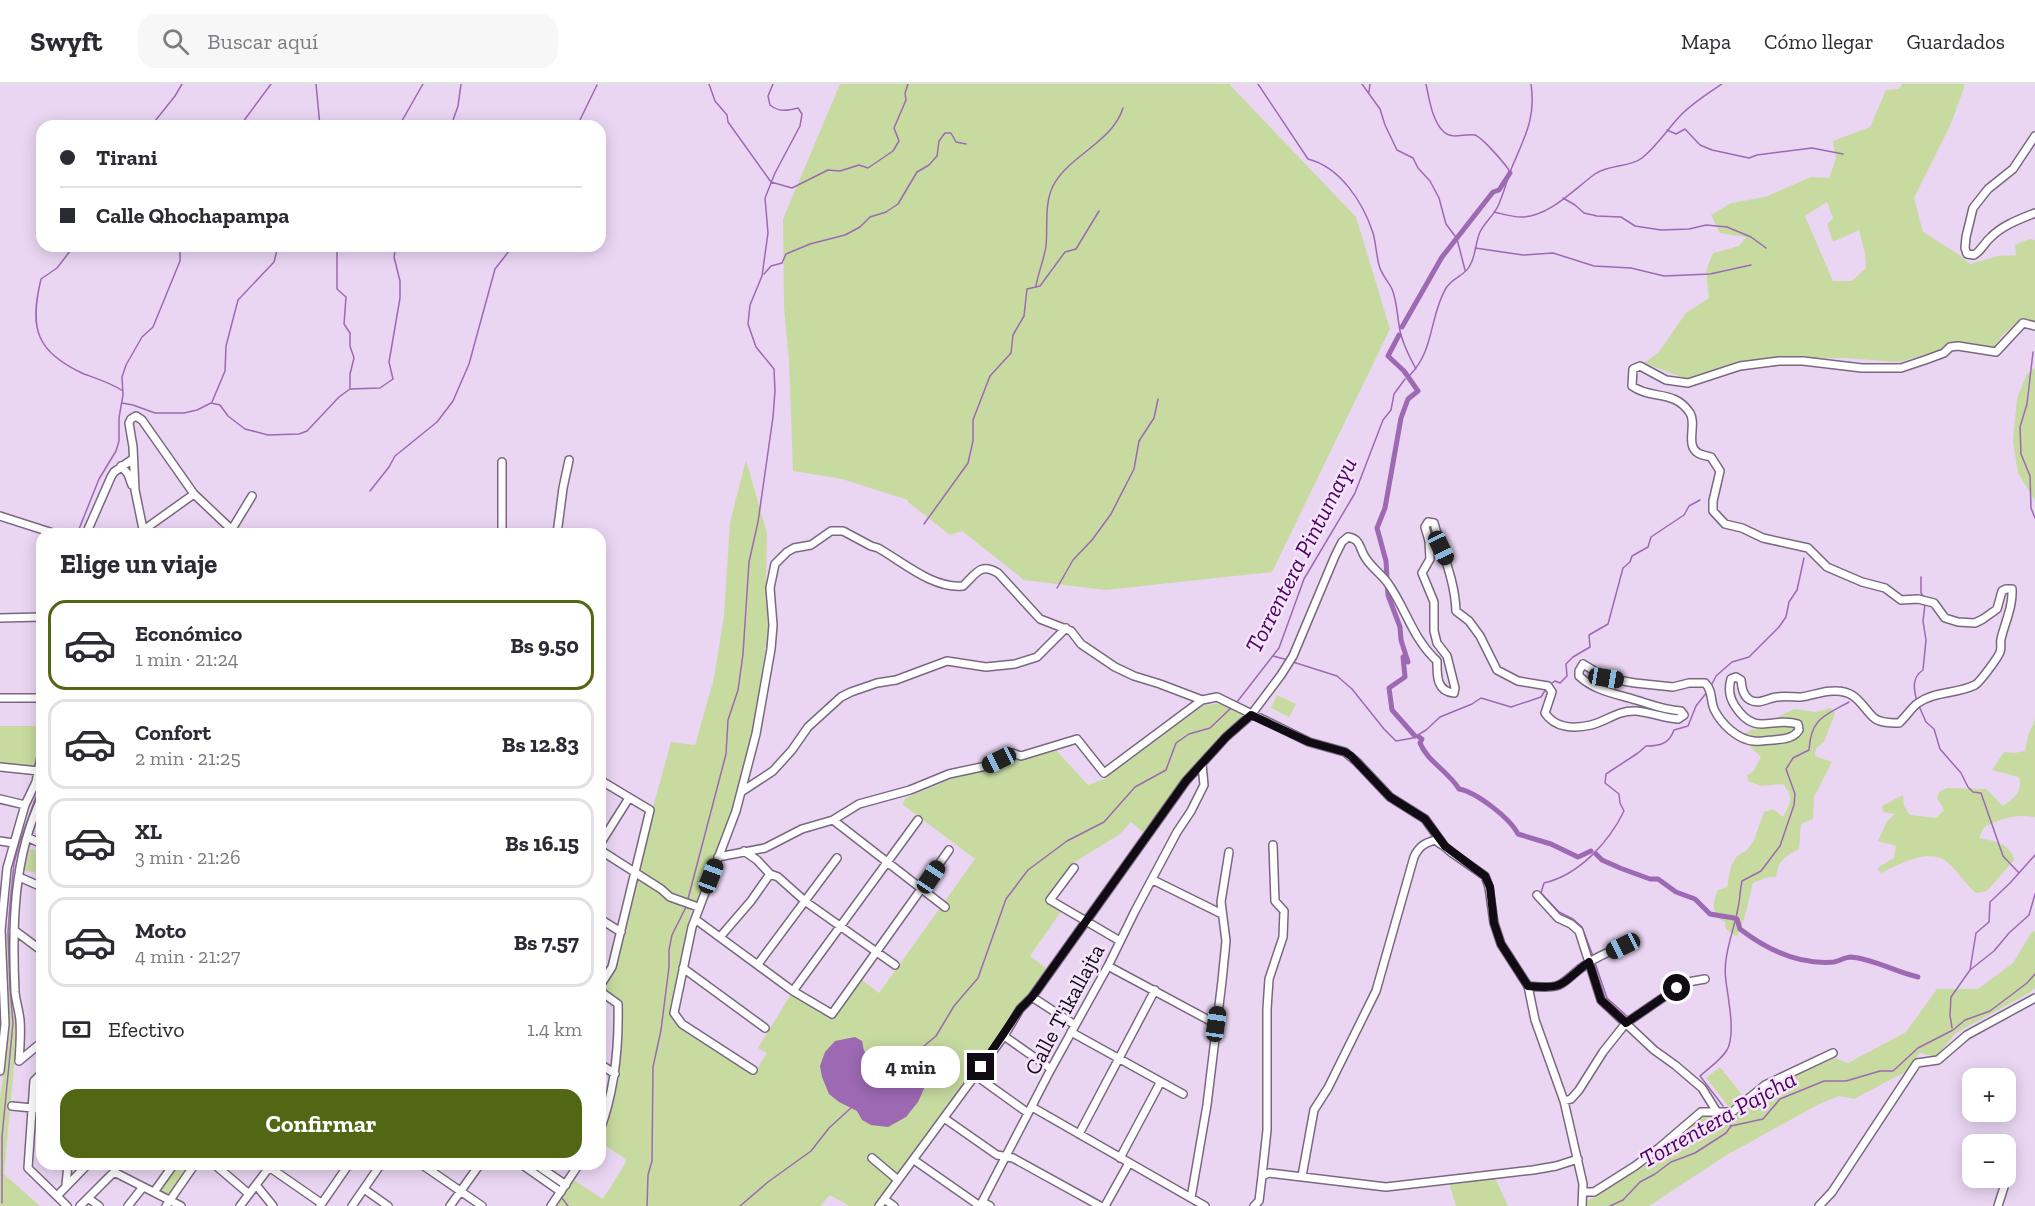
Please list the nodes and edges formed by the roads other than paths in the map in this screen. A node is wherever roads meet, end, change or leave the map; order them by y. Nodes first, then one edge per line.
1 (2035, 136) edge
2 (2035, 213) edge
3 (2035, 326) edge
4 (133, 459) junction
5 (569, 460) dead end
6 (502, 462) dead end
7 (121, 466) junction
8 (135, 490) junction
9 (194, 495) junction
10 (252, 496) dead end
11 (0, 516) edge
12 (37, 528) edge
13 (89, 528) edge
14 (140, 528) edge
15 (148, 528) edge
16 (226, 528) edge
17 (232, 528) edge
18 (501, 528) edge
19 (558, 528) edge
20 (36, 617) edge
21 (0, 618) edge
22 (1066, 628) junction
23 (0, 698) edge
24 (36, 698) edge
25 (1202, 700) junction
26 (1248, 713) junction
27 (1202, 764) junction
28 (0, 767) edge
29 (36, 771) edge
30 (606, 784) edge
31 (36, 788) edge
32 (741, 793) junction
33 (629, 798) junction
34 (0, 799) edge
35 (25, 805) junction
36 (36, 809) edge
37 (832, 820) junction
38 (918, 820) dead end
39 (606, 834) edge
40 (27, 837) junction
41 (0, 841) edge
42 (36, 841) edge
43 (13, 843) junction
44 (1273, 845) dead end
45 (1445, 846) junction
46 (949, 850) dead end
47 (744, 851) junction
48 (1229, 852) dead end
49 (606, 854) edge
50 (718, 857) junction
51 (837, 858) dead end
52 (888, 864) junction
53 (1074, 868) dead end
54 (635, 872) junction
55 (770, 874) junction
56 (18, 877) junction
57 (1153, 880) junction
58 (36, 884) edge
59 (922, 890) junction
60 (1537, 895) dead end
61 (806, 902) junction
62 (698, 907) junction
63 (945, 907) dead end
64 (1222, 914) junction
65 (695, 919) junction
66 (1086, 922) junction
67 (606, 923) edge
68 (841, 928) junction
69 (6, 930) edge
70 (621, 932) junction
71 (720, 937) junction
72 (1120, 941) junction
73 (36, 945) edge
74 (1623, 946) dead end
75 (877, 952) junction
76 (1589, 962) junction
77 (758, 964) junction
78 (895, 965) dead end
79 (1108, 966) junction
80 (683, 968) junction
81 (606, 978) edge
82 (1705, 979) dead end
83 (1528, 986) junction
84 (1155, 990) junction
85 (793, 991) junction
86 (606, 993) edge
87 (1032, 997) junction
88 (2035, 998) edge
89 (2, 1023) edge
90 (1626, 1023) junction
91 (1075, 1024) junction
92 (1216, 1024) junction
93 (765, 1028) dead end
94 (1071, 1032) junction
95 (1004, 1036) junction
96 (36, 1047) edge
97 (1833, 1053) dead end
98 (1118, 1059) junction
99 (606, 1068) edge
100 (1051, 1069) junction
101 (753, 1070) dead end
102 (0, 1071) edge
103 (615, 1074) junction
104 (975, 1075) junction
105 (36, 1079) edge
106 (1160, 1083) junction
107 (1183, 1094) dead end
108 (1564, 1101) junction
109 (12, 1106) dead end
110 (32, 1108) junction
111 (36, 1108) edge
112 (606, 1110) edge
113 (1030, 1110) junction
114 (1717, 1112) junction
115 (944, 1118) junction
116 (1079, 1134) junction
117 (1005, 1157) junction
118 (872, 1158) dead end
119 (1120, 1158) junction
120 (1578, 1159) junction
121 (914, 1160) junction
122 (1129, 1162) junction
123 (67, 1170) edge
124 (82, 1170) edge
125 (114, 1170) edge
126 (119, 1170) edge
127 (170, 1170) edge
128 (191, 1170) edge
129 (221, 1170) edge
130 (267, 1170) edge
131 (275, 1170) edge
132 (342, 1170) edge
133 (377, 1170) edge
134 (430, 1170) edge
135 (476, 1170) edge
136 (530, 1170) edge
137 (544, 1170) edge
138 (575, 1170) edge
139 (1262, 1176) junction
140 (1302, 1176) junction
141 (898, 1180) junction
142 (256, 1185) junction
143 (566, 1185) junction
144 (66, 1186) junction
145 (143, 1187) junction
146 (2004, 1188) edge
147 (364, 1189) junction
148 (460, 1191) junction
149 (154, 1192) junction
150 (561, 1192) junction
151 (1582, 1192) junction
152 (249, 1194) junction
153 (57, 1196) junction
154 (88, 1198) junction
155 (1191, 1198) junction
156 (884, 1199) junction
157 (168, 1203) edge
158 (981, 1204) edge
159 (321, 1205) edge
160 (1202, 1205) edge
161 (67, 1206) edge
162 (80, 1206) edge
163 (99, 1206) edge
164 (128, 1206) edge
165 (181, 1206) edge
166 (240, 1206) edge
167 (273, 1206) edge
168 (352, 1206) edge
169 (388, 1206) edge
170 (450, 1206) edge
171 (482, 1206) edge
172 (551, 1206) edge
173 (879, 1206) edge
174 (894, 1206) edge
175 (990, 1206) edge
176 (1102, 1206) edge
177 (1254, 1206) edge
178 (1582, 1206) edge
179 (1819, 1206) edge
180 (1998, 1206) edge

1 - 2 street
3 - 26 street
4 - 7 street
4 - 8 street
4 - 9 street
5 - 19 street
6 - 18 street
7 - 8 street
7 - 13 street
8 - 14 street
9 - 15 street
9 - 16 street
10 - 17 street
11 - 12 street
20 - 21 street
22 - 25 street
22 - 32 street
22 - 32 street
23 - 24 street
25 - 26 street
25 - 37 street
26 - 27 street
26 - 45 street
27 - 57 street, Calle T'ikallajta
27 - 66 street
28 - 29 street
30 - 33 street
31 - 35 street
32 - 50 street
33 - 39 street
33 - 54 street
34 - 35 street
35 - 43 street
36 - 40 street
37 - 47 street
37 - 52 street
38 - 52 street
40 - 42 street
40 - 56 street
41 - 43 street
43 - 69 street
44 - 139 street
45 - 83 street
45 - 140 street
46 - 59 street
47 - 50 street
47 - 55 street
48 - 64 street
49 - 54 street
50 - 62 street
51 - 61 street
52 - 59 street
52 - 68 street
53 - 66 street
54 - 62 street
54 - 70 street
55 - 61 street
55 - 71 street
56 - 58 street
56 - 69 street
57 - 64 street
57 - 72 street, Calle T'ikallajta
59 - 63 street
59 - 75 street
60 - 76 street
61 - 68 street
61 - 77 street
62 - 65 street
64 - 92 street
65 - 71 street
65 - 80 street
66 - 72 street
66 - 87 street
67 - 70 street
68 - 75 street
68 - 85 street
69 - 73 street
69 - 89 street
69 - 96 street
70 - 81 street
71 - 77 street
72 - 79 street, Calle T'ikallajta
74 - 76 street
75 - 78 street
75 - 85 street
76 - 83 street
76 - 90 street
77 - 85 street
79 - 84 street
79 - 91 street, Calle T'ikallajta
80 - 93 street
80 - 101 street
82 - 90 street
83 - 108 street
84 - 92 street
84 - 98 street
86 - 103 street
87 - 91 street
87 - 95 street
88 - 179 street
89 - 102 street
90 - 108 street
90 - 114 street
91 - 94 street, Calle T'ikallajta
92 - 155 street
94 - 98 street
94 - 100 street, Calle T'ikallajta
95 - 100 street
95 - 104 street
97 - 114 street
98 - 106 street
98 - 116 street
99 - 103 street
100 - 113 street, Calle T'ikallajta
103 - 112 street
104 - 113 street
104 - 115 street
105 - 110 street
106 - 107 street
106 - 119 street
108 - 120 street
109 - 110 street
110 - 111 street
110 - 153 street
113 - 116 street
113 - 117 street, Calle T'ikallajta
114 - 151 street
115 - 117 street
115 - 121 street
116 - 119 street
117 - 158 street, Calle T'ikallajta
117 - 176 street
118 - 141 street
119 - 122 street
120 - 140 street
120 - 151 street
121 - 141 street
121 - 158 street
122 - 155 street
122 - 176 street
123 - 144 street
124 - 144 street
125 - 154 street
126 - 145 street
127 - 149 street
128 - 157 street
129 - 152 street
130 - 142 street
131 - 159 street
132 - 159 street
133 - 147 street
134 - 148 street
135 - 148 street
136 - 150 street
137 - 143 street
138 - 143 street
139 - 140 street
139 - 177 street
141 - 156 street
142 - 152 street
142 - 167 street
143 - 150 street
144 - 153 street
145 - 149 street
145 - 164 street
146 - 180 street
147 - 168 street
147 - 169 street
148 - 170 street
148 - 171 street
149 - 157 street
150 - 172 street
151 - 178 street
152 - 166 street
153 - 161 street
154 - 162 street
154 - 163 street
155 - 160 street
156 - 173 street
156 - 174 street
157 - 165 street
158 - 175 street

